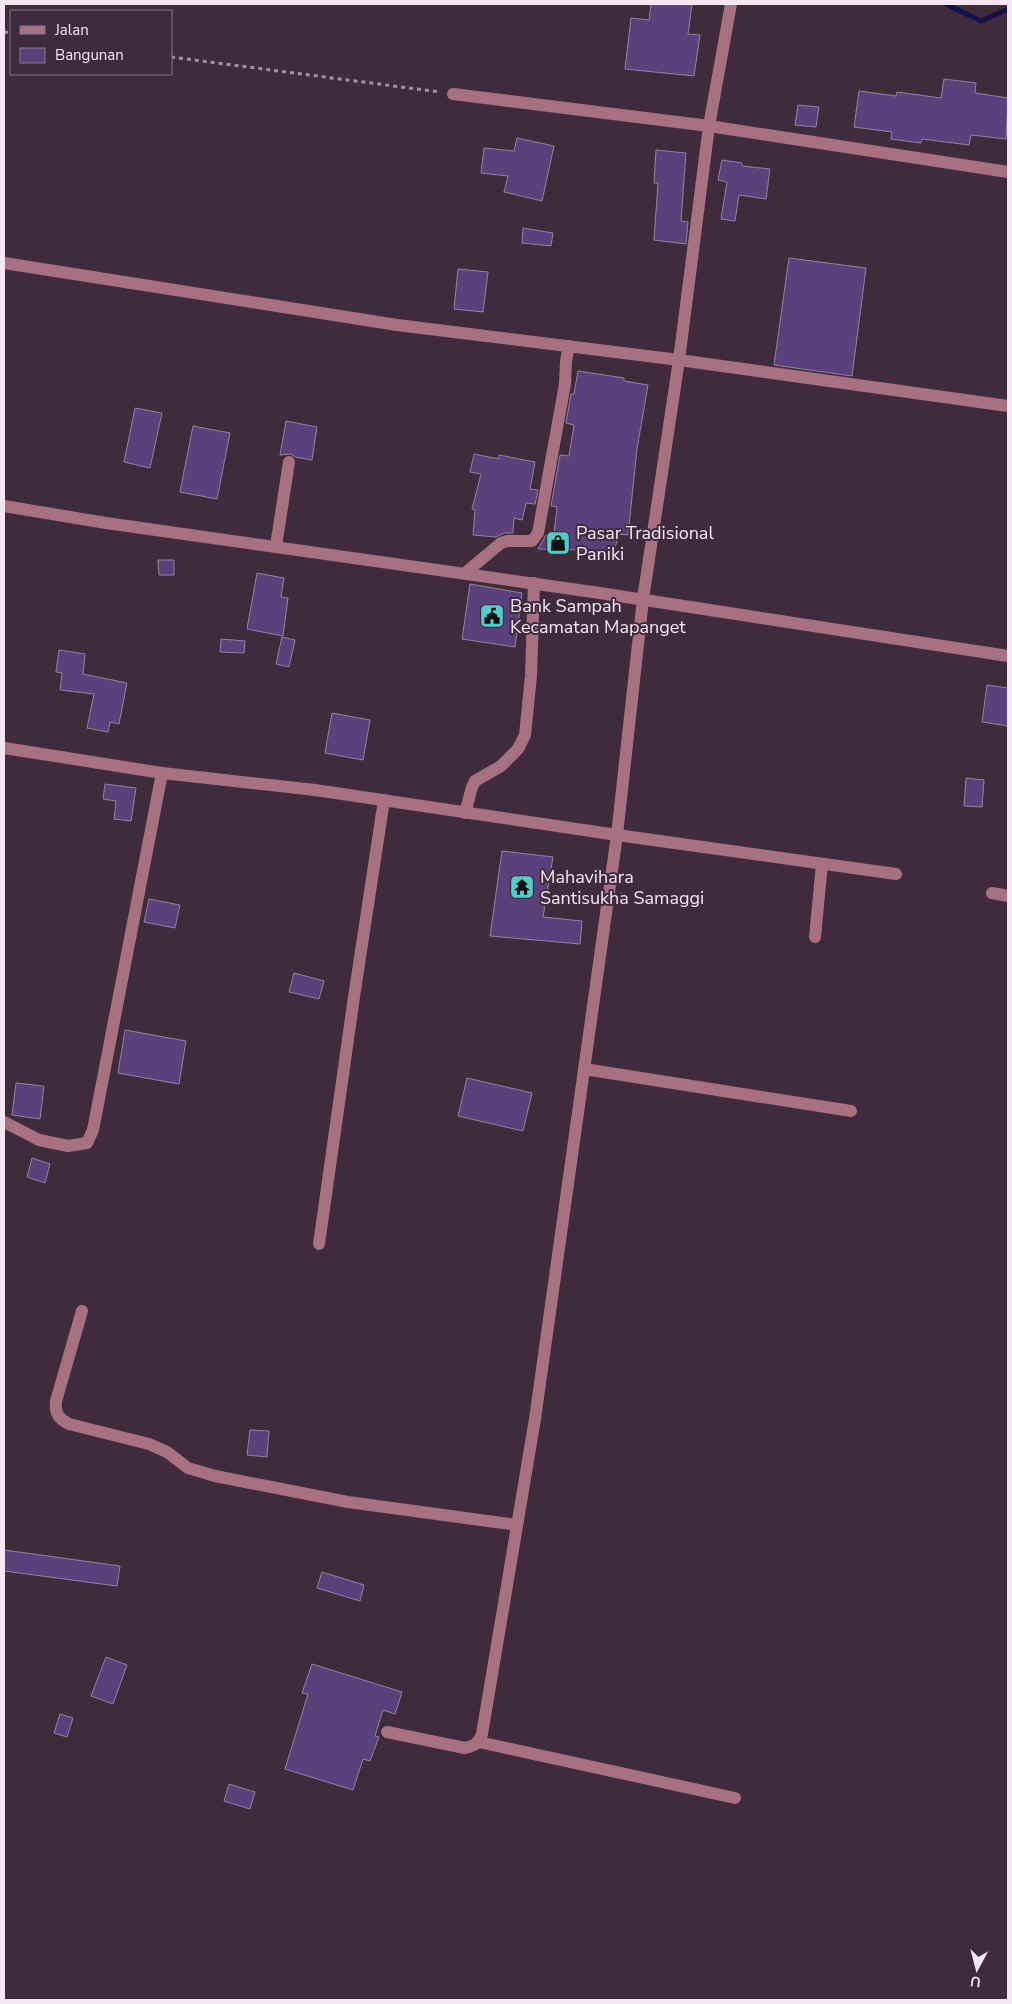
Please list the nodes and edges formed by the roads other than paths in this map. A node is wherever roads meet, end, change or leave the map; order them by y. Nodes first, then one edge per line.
1 (731, 4) edge
2 (453, 94) road end
3 (709, 126) junction
4 (1008, 172) edge
5 (4, 263) edge
6 (569, 346) junction
7 (679, 360) junction
8 (1008, 406) edge
9 (289, 462) dead end
10 (4, 506) edge
11 (276, 546) junction
12 (465, 573) junction
13 (534, 583) junction
14 (644, 599) junction
15 (1008, 656) edge
16 (4, 748) edge
17 (162, 773) junction
18 (384, 800) junction
19 (465, 813) junction
20 (617, 835) junction
21 (822, 864) junction
22 (896, 874) dead end
23 (992, 893) dead end
24 (1008, 896) edge
25 (814, 937) dead end
26 (584, 1069) junction
27 (851, 1111) dead end
28 (4, 1122) edge
29 (319, 1244) dead end
30 (82, 1311) dead end
31 (517, 1525) junction
32 (387, 1732) dead end
33 (479, 1742) junction
34 (735, 1798) dead end

1 - 3 street
2 - 3 street
3 - 4 street
3 - 7 street
5 - 6 street
6 - 7 street
6 - 12 street
7 - 8 street
7 - 14 street
9 - 11 street
10 - 11 street
11 - 12 street
12 - 13 street
13 - 14 street
13 - 19 street
14 - 15 street
14 - 20 street
16 - 17 street
17 - 18 street
17 - 28 street
18 - 19 street
18 - 29 street
19 - 20 street
20 - 21 street
20 - 26 street
21 - 22 street
21 - 25 street
23 - 24 street
26 - 27 street
26 - 31 street
30 - 31 street
31 - 33 street
32 - 33 street
33 - 34 street

